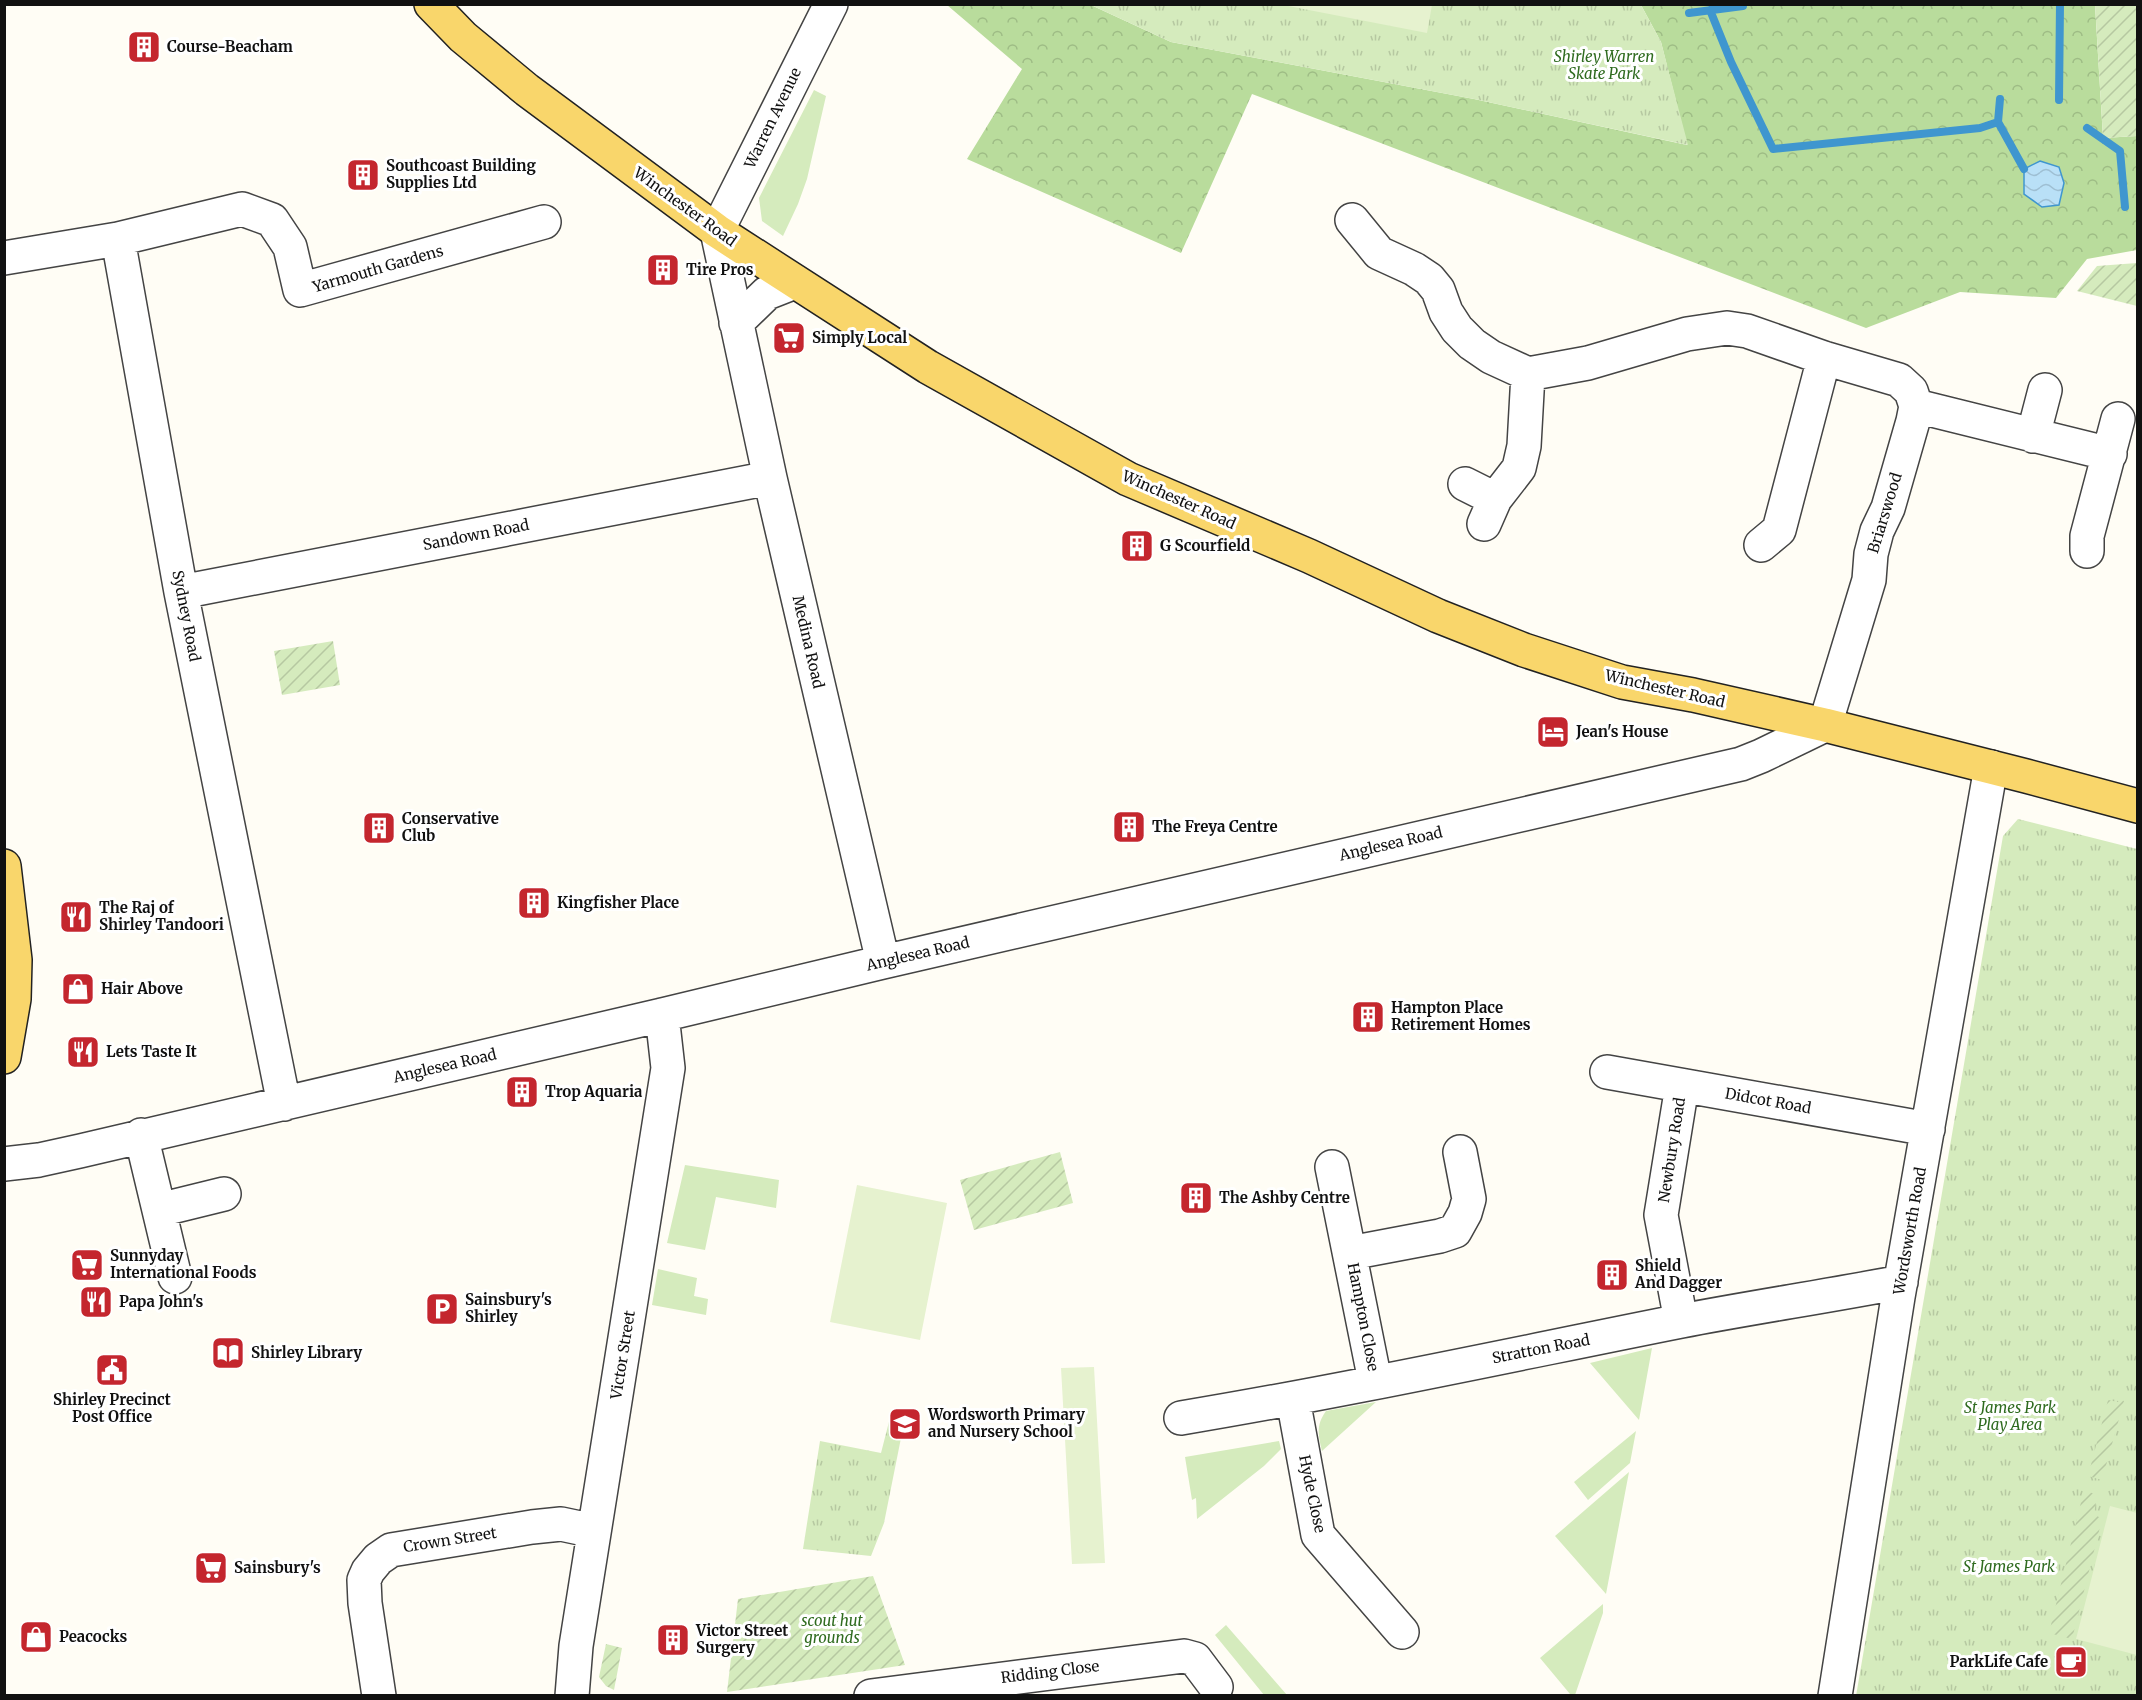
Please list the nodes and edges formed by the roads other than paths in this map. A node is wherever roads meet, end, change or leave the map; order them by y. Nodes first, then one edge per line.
1 (431, 4) edge
2 (831, 4) edge
3 (1352, 220) dead end
4 (544, 222) dead end
5 (717, 231) junction
6 (118, 239) junction
7 (4, 258) edge
8 (795, 282) junction
9 (736, 323) junction
10 (1824, 357) junction
11 (1528, 374) junction
12 (2045, 390) dead end
13 (1916, 406) junction
14 (2118, 419) dead end
15 (2033, 436) junction
16 (2110, 454) junction
17 (770, 478) junction
18 (1465, 484) dead end
19 (1761, 545) dead end
20 (2087, 551) dead end
21 (181, 592) junction
22 (1825, 725) junction
23 (1990, 767) junction
24 (2138, 806) edge
25 (4, 866) edge
26 (883, 962) junction
27 (662, 1016) junction
28 (4, 1056) edge
29 (1608, 1072) dead end
30 (1682, 1086) junction
31 (284, 1104) junction
32 (1928, 1129) junction
33 (141, 1135) junction
34 (1460, 1152) dead end
35 (4, 1164) edge
36 (1332, 1167) dead end
37 (224, 1194) dead end
38 (159, 1210) junction
39 (1350, 1253) junction
40 (174, 1277) dead end
41 (1901, 1282) junction
42 (1681, 1321) junction
43 (1376, 1381) junction
44 (1293, 1399) junction
45 (1181, 1418) dead end
46 (594, 1532) junction
47 (1401, 1632) dead end
48 (1216, 1687) dead end
49 (379, 1695) edge
50 (572, 1695) edge
51 (871, 1695) edge
52 (1835, 1695) edge

1 - 5 main road, Winchester Road
2 - 5 street, Warren Avenue
3 - 11 street
4 - 6 street, Yarmouth Gardens
5 - 8 main road, Winchester Road
5 - 9 street, Medina Road
6 - 7 street
6 - 21 street, Sydney Road
8 - 9 street
8 - 22 main road, Winchester Road
9 - 17 street, Medina Road
10 - 11 street
10 - 13 street
10 - 19 street
11 - 18 street
12 - 15 street
13 - 15 street
13 - 22 street, Briarswood
14 - 16 street
15 - 16 street
16 - 20 street
17 - 21 street, Sandown Road
17 - 26 street, Medina Road
21 - 31 street, Sydney Road
22 - 23 main road, Winchester Road
22 - 26 street, Anglesea Road
23 - 24 main road, Winchester Road
23 - 32 street, Wordsworth Road
25 - 28 main road
26 - 27 street, Anglesea Road
27 - 31 street, Anglesea Road
27 - 46 street, Victor Street
29 - 30 street, Didcot Road
30 - 32 street, Didcot Road
30 - 42 street, Newbury Road
31 - 33 street, Anglesea Road
32 - 41 street, Wordsworth Road
33 - 35 street, Anglesea Road
33 - 38 street
34 - 39 street, Hampton Close
36 - 39 street, Hampton Close
37 - 38 street
38 - 40 street
39 - 43 street, Hampton Close
41 - 42 street, Stratton Road
41 - 52 street, Wordsworth Road
42 - 43 street, Stratton Road
43 - 44 street, Stratton Road
44 - 45 street, Stratton Road
44 - 47 street, Hyde Close
46 - 49 street, Crown Street
46 - 50 street, Victor Street
48 - 51 street, Ridding Close

